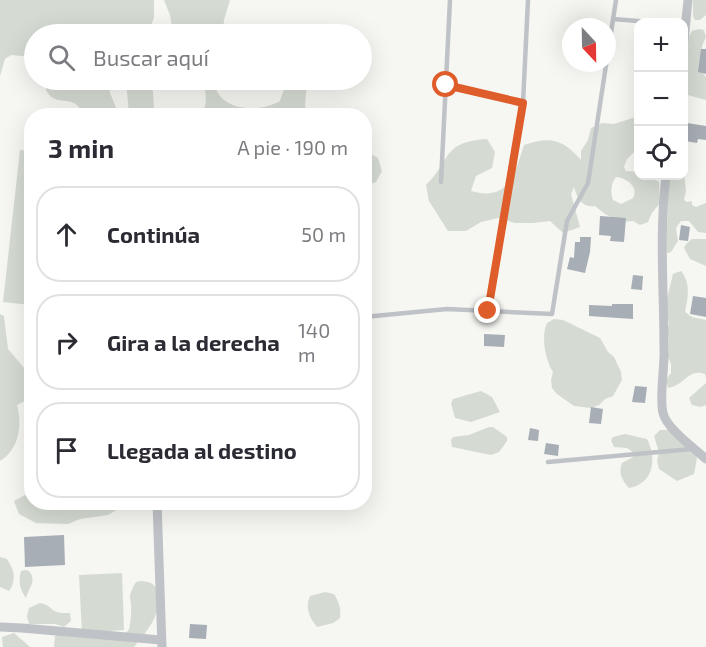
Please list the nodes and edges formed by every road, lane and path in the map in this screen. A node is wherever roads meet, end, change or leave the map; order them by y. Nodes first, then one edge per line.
1 (450, 0) edge
2 (528, 0) edge
3 (616, 0) edge
4 (688, 0) edge
5 (614, 18) edge
6 (685, 18) edge
7 (616, 19) edge
8 (634, 21) edge
9 (606, 72) edge
10 (446, 85) junction
11 (523, 103) junction
12 (665, 180) edge
13 (441, 182) dead end
14 (488, 311) junction
15 (372, 316) edge
16 (694, 448) junction
17 (706, 459) edge
18 (548, 462) dead end
19 (157, 510) edge
20 (0, 627) edge
21 (161, 644) edge

1 - 10 lane
2 - 11 lane
3 - 5 lane
4 - 6 street
7 - 8 lane
9 - 14 lane
10 - 11 lane
10 - 13 lane
11 - 14 lane
12 - 16 street
14 - 15 lane
16 - 17 street
16 - 18 lane
19 - 21 street
20 - 21 street

